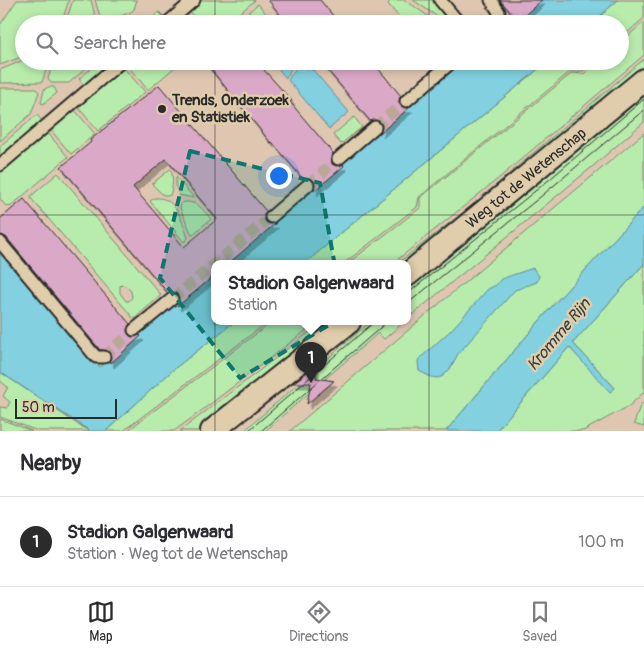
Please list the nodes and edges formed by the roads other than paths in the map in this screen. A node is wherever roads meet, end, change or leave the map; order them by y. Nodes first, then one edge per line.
1 (194, 0) edge
2 (440, 0) edge
3 (491, 0) edge
4 (176, 15) edge
5 (452, 15) edge
6 (499, 15) edge
7 (111, 70) edge
8 (443, 70) edge
9 (644, 80) edge
10 (406, 102) tunnel mouth
11 (375, 127) tunnel mouth
12 (338, 159) tunnel mouth
13 (0, 165) edge
14 (308, 185) tunnel mouth
15 (271, 216) tunnel mouth
16 (0, 242) edge
17 (411, 272) edge
18 (172, 299) tunnel mouth
19 (345, 325) edge
20 (134, 330) tunnel mouth
21 (104, 357) dead end
22 (215, 430) edge

1 - 4 street
2 - 5 street
3 - 6 street
7 - 13 street
8 - 10 street
9 - 17 main road, Weg tot de Wetenschap
11 - 12 street
14 - 15 street
16 - 21 street
18 - 20 street
19 - 22 main road

